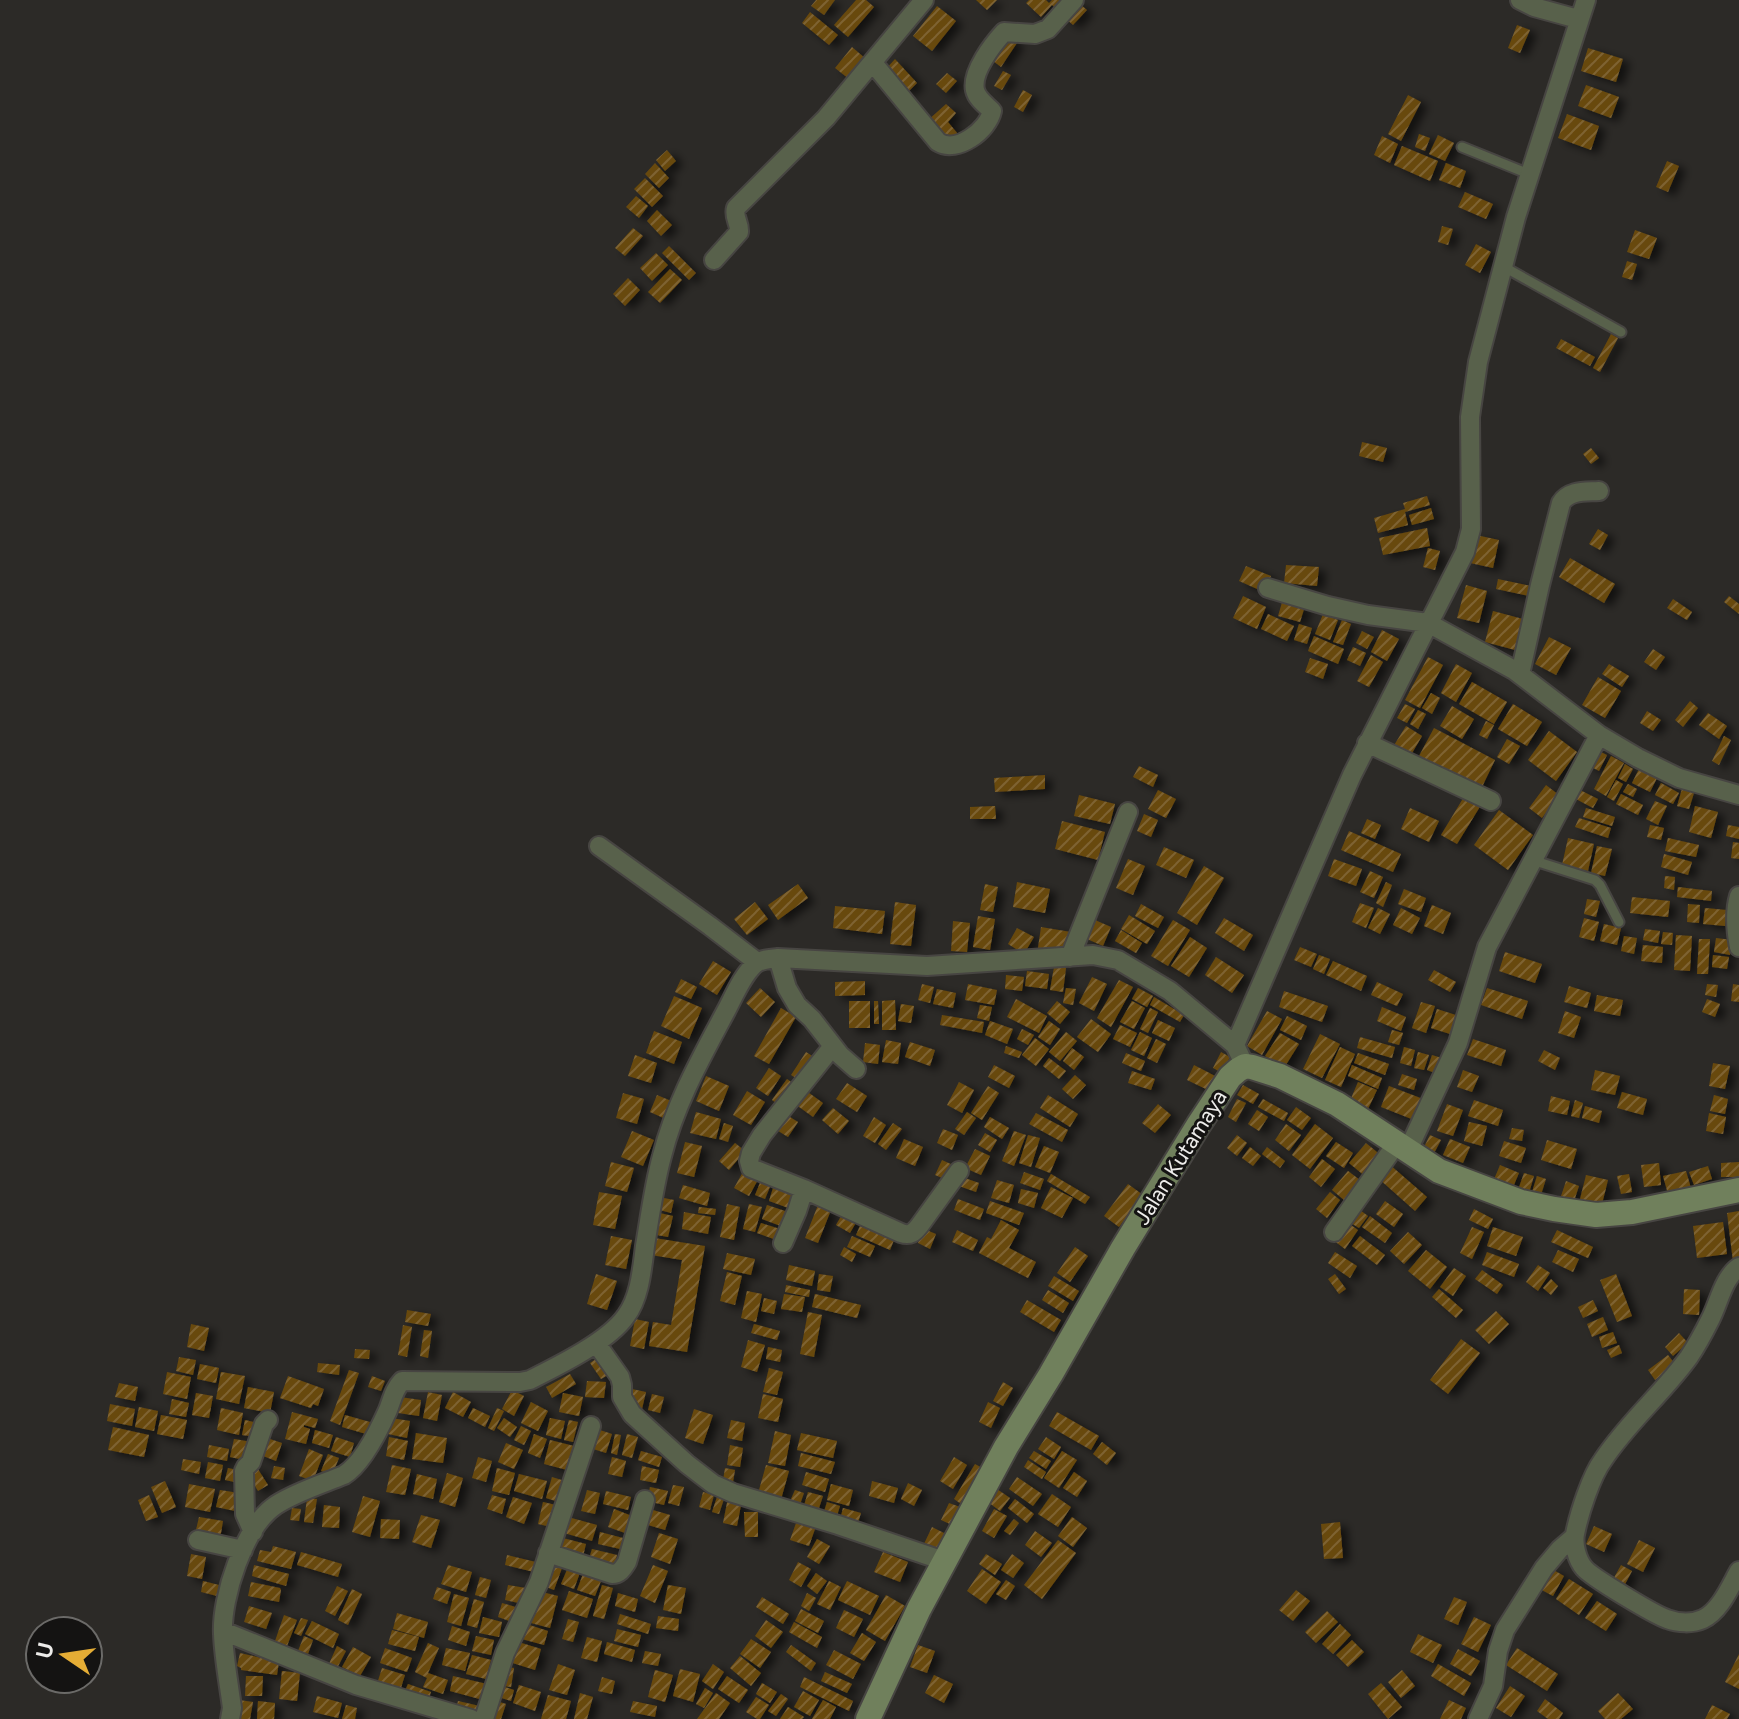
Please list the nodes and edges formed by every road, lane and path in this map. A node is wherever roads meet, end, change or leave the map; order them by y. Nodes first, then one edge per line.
1 (924, 0) edge
2 (1074, 0) edge
3 (1520, 0) edge
4 (1586, 0) edge
5 (1578, 19) junction
6 (873, 63) junction
7 (1462, 147) dead end
8 (1529, 174) junction
9 (714, 260) dead end
10 (1504, 267) junction
11 (1621, 332) dead end
12 (1599, 491) dead end
13 (1268, 588) dead end
14 (1428, 623) junction
15 (1520, 674) junction
16 (1599, 735) junction
17 (1367, 743) junction
18 (1739, 795) edge
19 (1491, 801) dead end
20 (1128, 812) dead end
21 (599, 846) dead end
22 (1532, 860) junction
23 (1739, 896) edge
24 (1619, 922) dead end
25 (1739, 947) edge
26 (1070, 957) junction
27 (778, 958) junction
28 (757, 962) junction
29 (833, 1046) junction
30 (1240, 1056) junction
31 (856, 1069) dead end
32 (1402, 1146) junction
33 (959, 1171) dead end
34 (804, 1189) junction
35 (1739, 1190) edge
36 (1334, 1232) dead end
37 (783, 1243) dead end
38 (1739, 1267) edge
39 (596, 1343) junction
40 (268, 1420) dead end
41 (591, 1426) dead end
42 (645, 1500) dead end
43 (253, 1532) junction
44 (1574, 1537) junction
45 (198, 1540) dead end
46 (243, 1550) junction
47 (548, 1553) junction
48 (944, 1561) junction
49 (1739, 1571) edge
50 (223, 1631) junction
51 (230, 1719) edge
52 (471, 1719) edge
53 (484, 1719) edge
54 (868, 1719) edge
55 (1478, 1719) edge

1 - 6 street
2 - 6 street
3 - 5 street
4 - 5 street
5 - 8 street
6 - 9 street
7 - 8 lane
8 - 10 street
10 - 11 lane
10 - 14 street
12 - 15 street
13 - 14 street
14 - 15 street
14 - 17 street
15 - 16 street
16 - 18 street
16 - 22 street
17 - 19 street
17 - 30 street
20 - 26 street
21 - 28 street
22 - 24 lane
22 - 32 street
23 - 25 street
26 - 27 street
26 - 30 street
27 - 28 street
27 - 29 street
28 - 39 street
29 - 31 street
29 - 34 street
30 - 32 main road
30 - 48 main road, Jalan Kutamaya
32 - 35 main road
32 - 36 street
33 - 34 street
34 - 37 street
38 - 44 street
39 - 43 street
39 - 48 street
40 - 43 street
41 - 47 street
42 - 47 street
43 - 46 street
44 - 49 street
44 - 55 street
45 - 46 street
46 - 50 street
47 - 53 street
48 - 54 main road, Jalan Kutamaya
50 - 51 street
50 - 52 street

